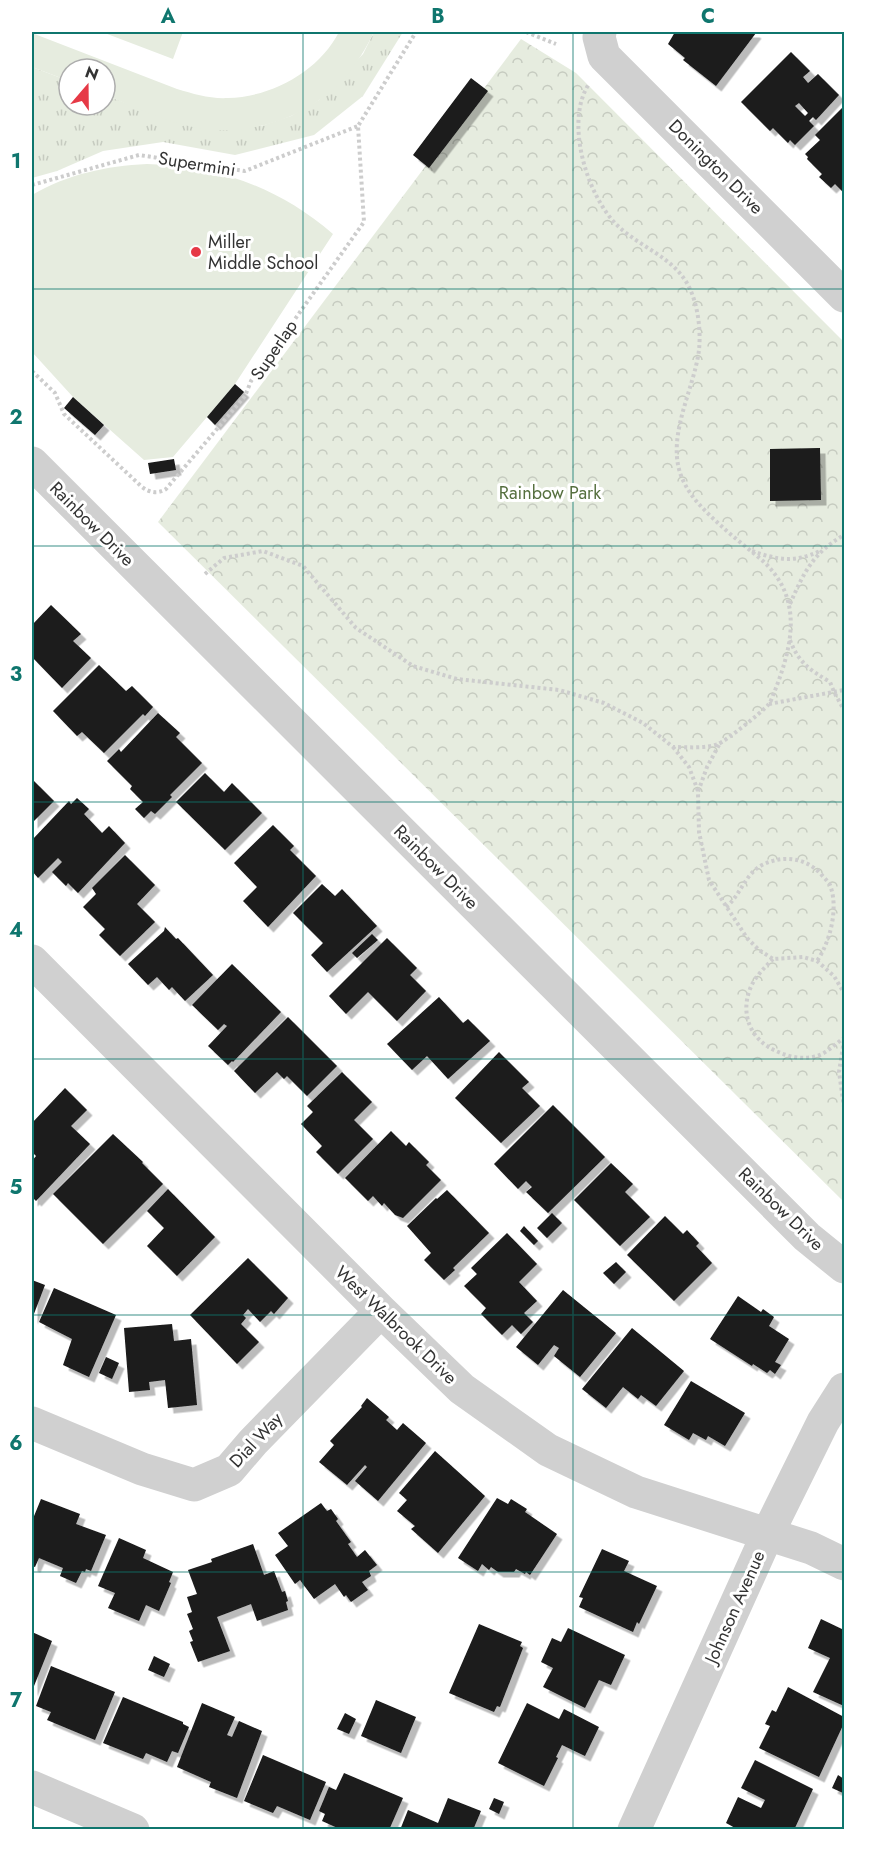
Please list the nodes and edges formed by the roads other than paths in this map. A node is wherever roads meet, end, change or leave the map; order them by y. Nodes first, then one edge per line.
1 (600, 32) edge
2 (844, 296) edge
3 (32, 464) edge
4 (32, 961) edge
5 (844, 1267) edge
6 (381, 1311) junction
7 (844, 1389) edge
8 (32, 1423) edge
9 (768, 1533) junction
10 (844, 1564) edge
11 (32, 1786) edge
12 (133, 1830) edge
13 (634, 1830) edge

1 - 2 street, Donington Drive
3 - 5 street, Rainbow Drive
4 - 6 street, West Walbrook Drive
6 - 8 street, Dial Way
6 - 9 street, West Walbrook Drive
7 - 9 street, Johnson Avenue
9 - 10 street, West Walbrook Drive
9 - 13 street, Johnson Avenue
11 - 12 street

